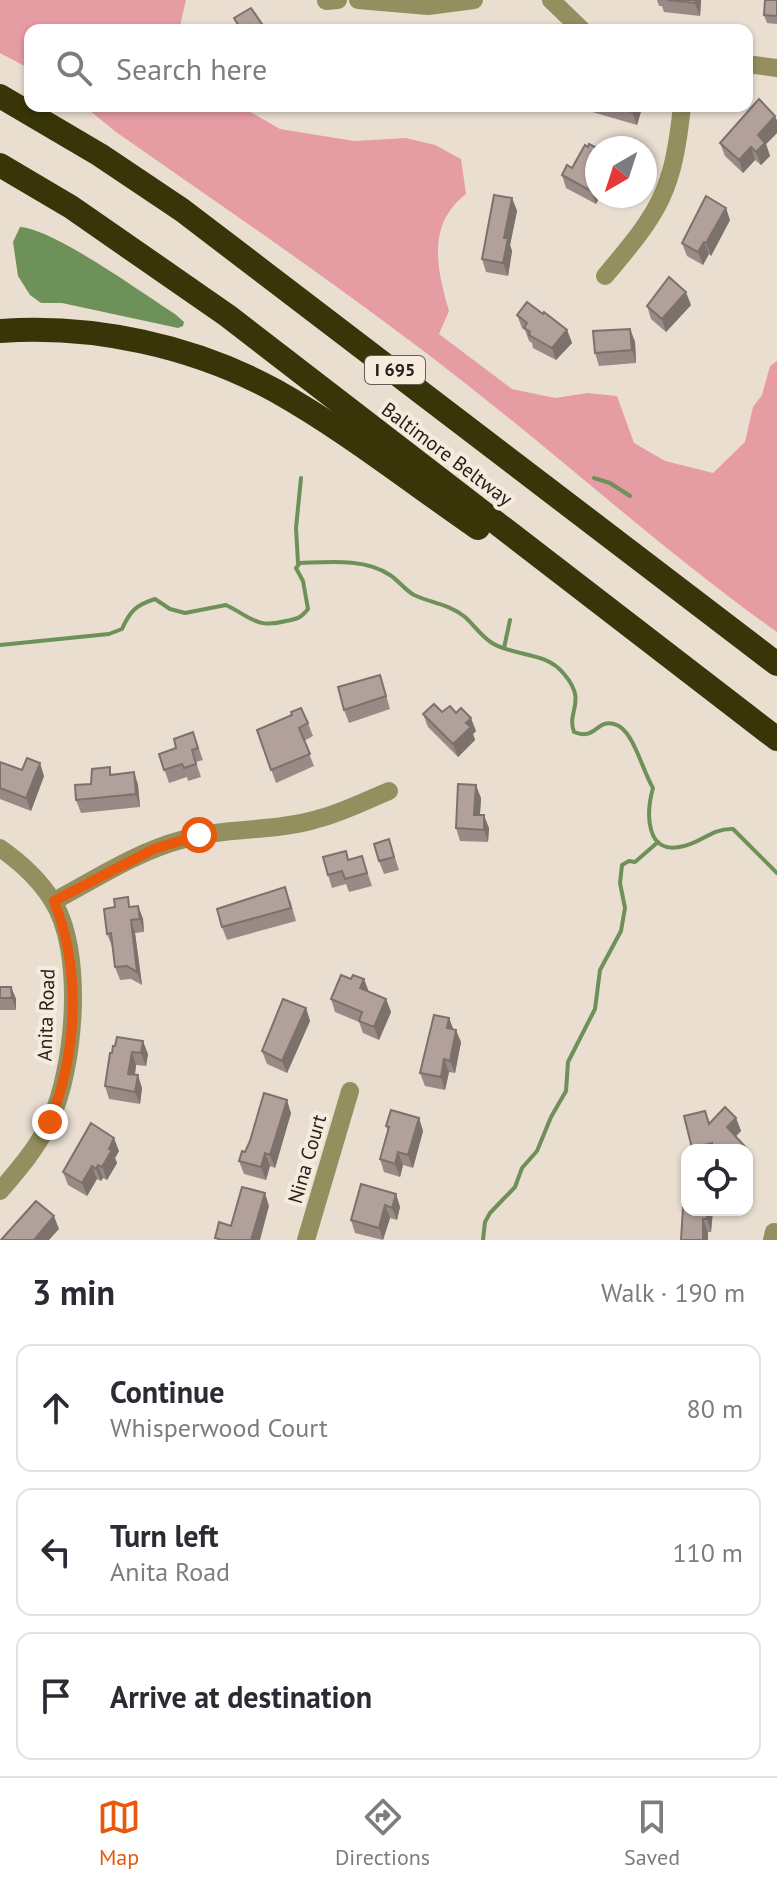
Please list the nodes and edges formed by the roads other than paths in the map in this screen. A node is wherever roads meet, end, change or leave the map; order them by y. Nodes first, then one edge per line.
1 (338, 0) edge
2 (358, 0) edge
3 (474, 0) edge
4 (551, 0) edge
5 (326, 1) edge
6 (576, 24) edge
7 (753, 65) edge
8 (777, 68) edge
9 (0, 96) edge
10 (24, 110) edge
11 (27, 112) edge
12 (681, 112) edge
13 (0, 165) edge
14 (605, 276) dead end
15 (0, 331) edge
16 (777, 664) edge
17 (709, 687) junction
18 (777, 739) edge
19 (389, 791) dead end
20 (0, 848) edge
21 (54, 901) junction
22 (350, 1091) dead end
23 (0, 1191) edge
24 (306, 1240) edge

1 - 5 street
2 - 3 street
4 - 6 street
7 - 8 street
9 - 10 highway, Baltimore Beltway / I 695
11 - 16 highway, Baltimore Beltway / I 695
12 - 14 street
13 - 17 highway, Baltimore Beltway
15 - 17 highway
17 - 18 highway, Baltimore Beltway
19 - 21 street
20 - 21 street, Anita Road
21 - 23 street, Anita Road
22 - 24 street, Nina Court

